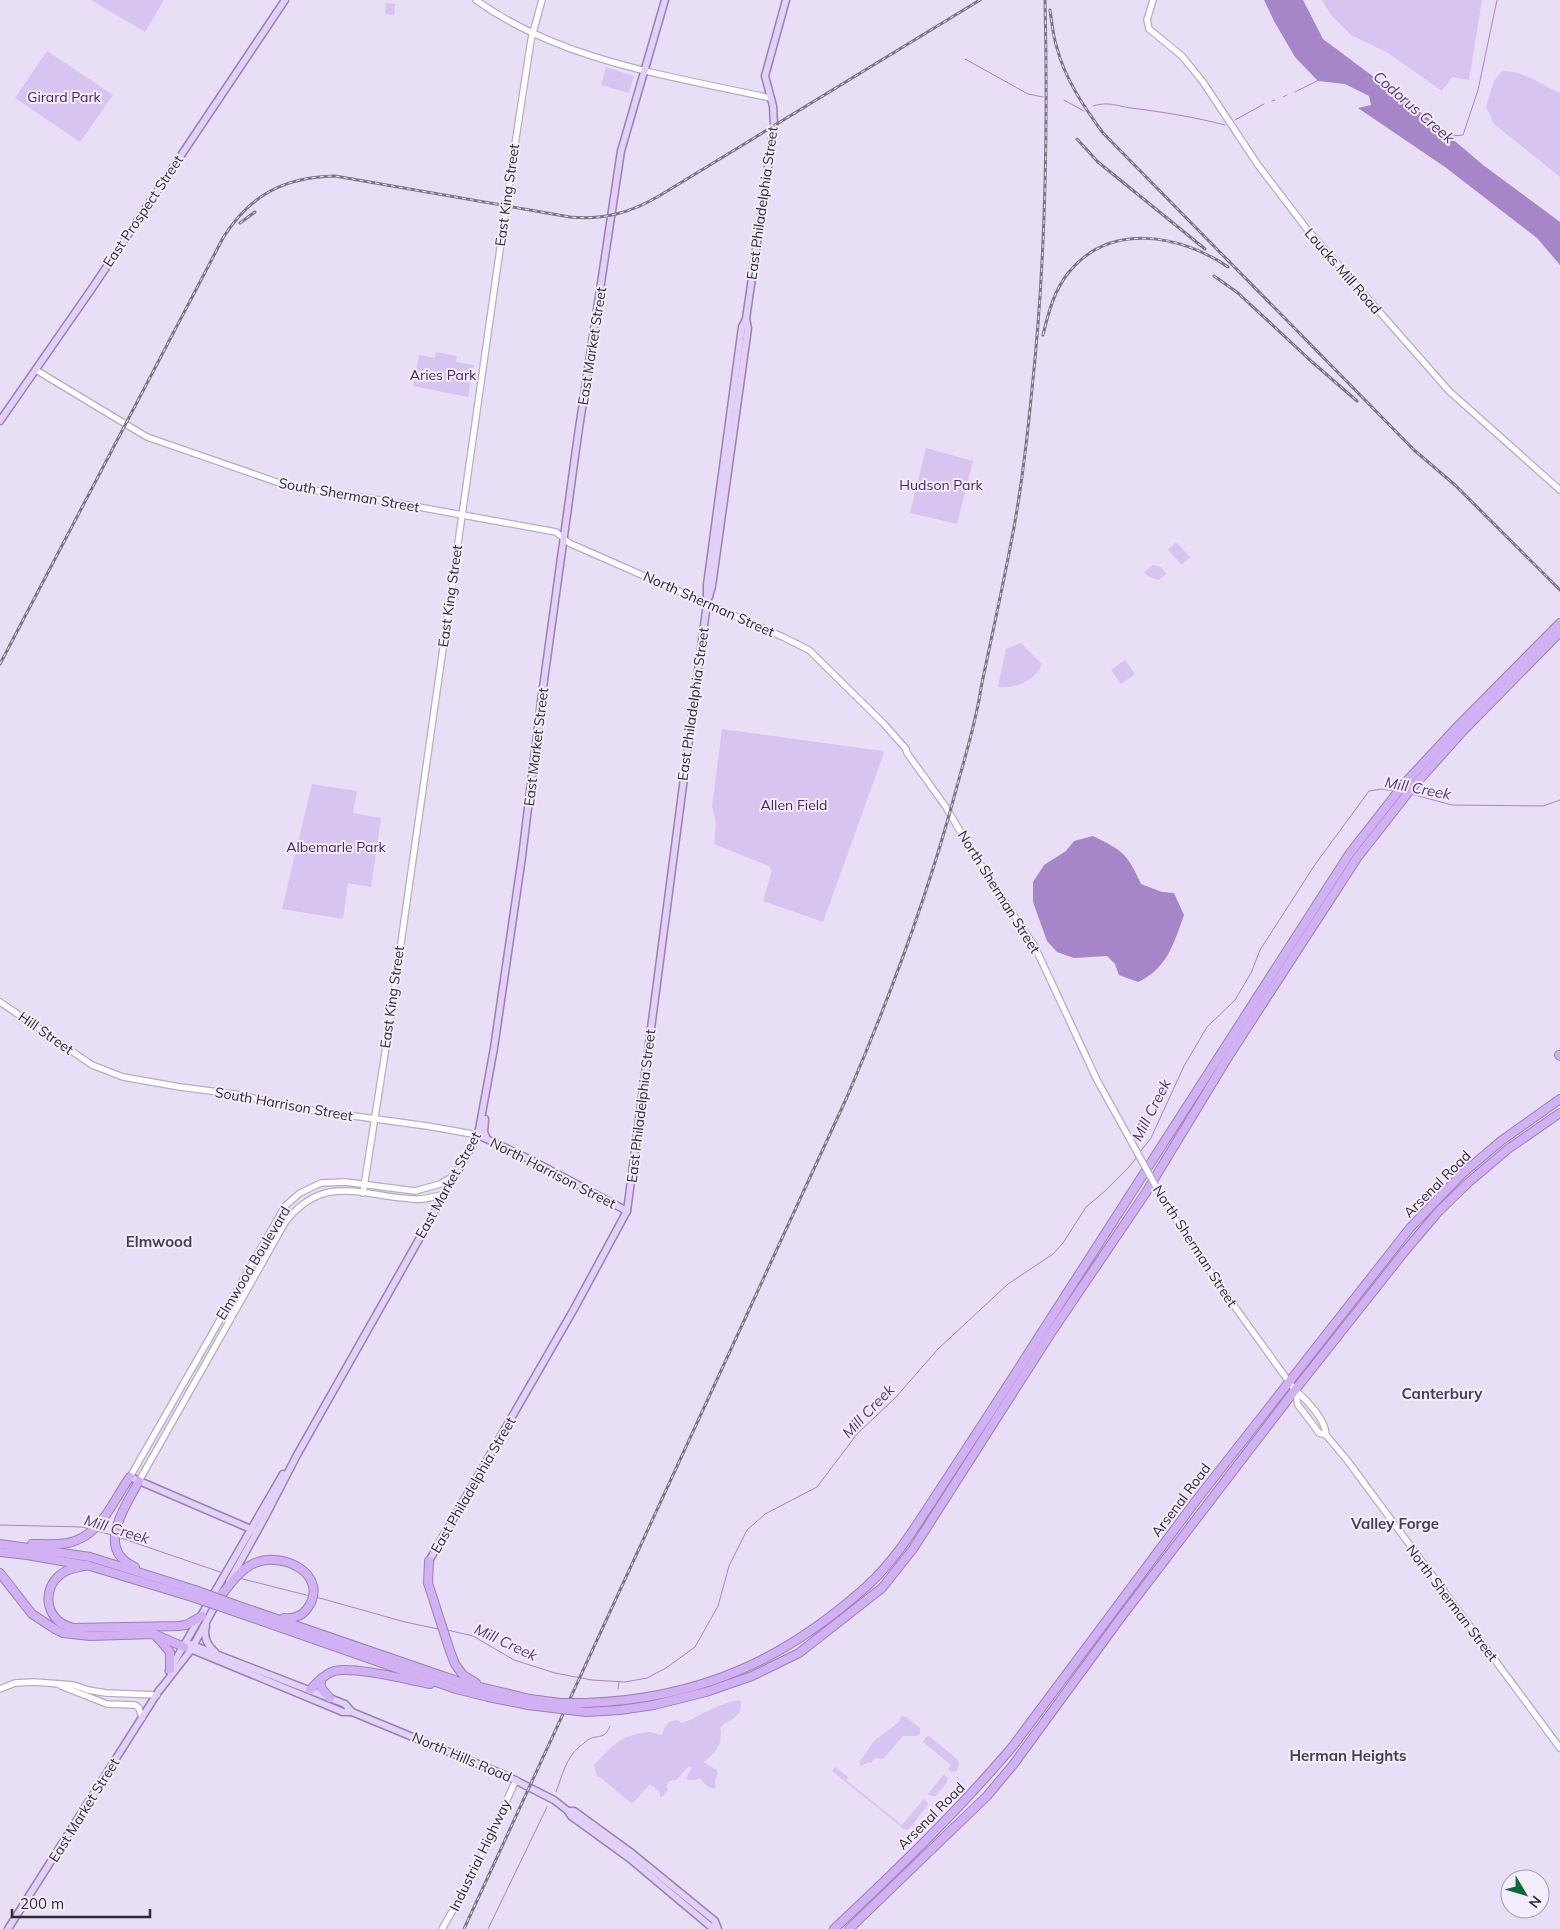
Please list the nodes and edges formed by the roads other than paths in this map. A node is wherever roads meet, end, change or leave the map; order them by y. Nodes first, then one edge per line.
1 (285, 0) edge
2 (476, 0) edge
3 (542, 0) edge
4 (665, 0) edge
5 (786, 0) edge
6 (1153, 0) edge
7 (532, 33) junction
8 (644, 70) junction
9 (770, 98) junction
10 (36, 370) junction
11 (0, 421) edge
12 (1560, 490) edge
13 (461, 515) junction
14 (564, 538) junction
15 (707, 603) junction
16 (1560, 623) edge
17 (1560, 632) edge
18 (1515, 672) junction
19 (1407, 786) junction
20 (0, 1002) edge
21 (92, 1065) joint
22 (486, 1098) junction
23 (1560, 1099) edge
24 (1560, 1113) edge
25 (375, 1119) junction
26 (478, 1135) junction
27 (487, 1138) junction
28 (455, 1175) junction
29 (364, 1184) junction
30 (363, 1193) junction
31 (444, 1194) junction
32 (627, 1211) junction
33 (1289, 1381) junction
34 (1295, 1390) junction
35 (1326, 1435) junction
36 (130, 1477) junction
37 (139, 1481) junction
38 (254, 1530) junction
39 (3, 1544) edge
40 (0, 1552) edge
41 (429, 1560) joint
42 (87, 1565) junction
43 (234, 1571) junction
44 (0, 1573) edge
45 (160, 1578) junction
46 (194, 1594) junction
47 (222, 1594) junction
48 (237, 1609) junction
49 (205, 1618) junction
50 (274, 1618) junction
51 (154, 1634) junction
52 (189, 1646) junction
53 (218, 1655) junction
54 (170, 1669) junction
55 (322, 1679) junction
56 (54, 1684) junction
57 (0, 1689) edge
58 (456, 1689) junction
59 (310, 1690) junction
60 (489, 1690) junction
61 (158, 1693) junction
62 (330, 1698) junction
63 (529, 1702) junction
64 (352, 1712) junction
65 (142, 1718) junction
66 (1560, 1748) edge
67 (516, 1780) junction
68 (717, 1928) edge
69 (8, 1929) edge
70 (442, 1929) edge
71 (834, 1929) edge
72 (849, 1929) edge

1 - 10 main road, East Prospect Street
2 - 7 street
3 - 7 street, East King Street
4 - 8 main road, East Market Street
5 - 9 main road, East Philadelphia Street
6 - 12 street, Loucks Mill Road
7 - 8 street
7 - 13 street, East King Street
8 - 9 street
8 - 14 main road, East Market Street
9 - 15 main road, East Philadelphia Street
10 - 11 main road, East Prospect Street
10 - 13 street, South Sherman Street
13 - 14 street, South Sherman Street
13 - 25 street, East King Street
14 - 15 street, North Sherman Street
14 - 22 main road, East Market Street
15 - 32 main road, East Philadelphia Street
15 - 33 street, North Sherman Street, bridge
16 - 18 highway
17 - 18 highway
18 - 19 highway
19 - 63 highway, bridge
19 - 63 highway, bridge
20 - 21 street, Hill Street
21 - 25 street, South Harrison Street
22 - 26 main road, East Market Street
22 - 27 main road
23 - 33 highway, Arsenal Road
24 - 34 highway, Arsenal Road
25 - 26 street, South Harrison Street
25 - 29 street, East King Street
26 - 27 main road, North Harrison Street
26 - 28 main road, East Market Street
27 - 32 main road, North Harrison Street
28 - 29 street, Elmwood Boulevard
28 - 31 main road, East Market Street
29 - 30 street, East King Street
29 - 36 street, Elmwood Boulevard
30 - 31 street, Elmwood Boulevard
30 - 37 street, Elmwood Boulevard
31 - 38 main road, East Market Street
32 - 41 main road, East Philadelphia Street
33 - 34 street, North Sherman Street
33 - 71 highway, Arsenal Road
34 - 35 street, North Sherman Street
34 - 35 street, North Sherman Street
34 - 72 highway, Arsenal Road
35 - 66 street, North Sherman Street
36 - 37 main road
36 - 39 highway
37 - 38 main road
37 - 45 highway
38 - 43 main road, East Market Street
39 - 45 highway
40 - 42 highway
41 - 60 highway
42 - 46 highway
42 - 49 highway
43 - 47 main road, East Market Street
43 - 47 highway
43 - 49 main road, East Market Street
43 - 50 highway
44 - 51 highway
45 - 46 highway
46 - 48 highway, bridge
47 - 49 main road, East Market Street
48 - 50 highway
48 - 58 highway
49 - 52 main road, East Market Street
49 - 53 main road
50 - 60 highway
51 - 52 highway
51 - 54 highway
52 - 53 main road, North Hills Road
52 - 54 main road, East Market Street
52 - 61 main road, East Market Street
52 - 64 main road, North Hills Road
53 - 59 main road, North Hills Road
54 - 61 main road, East Market Street
55 - 58 highway
55 - 59 highway
55 - 62 highway
56 - 57 street
56 - 61 street
56 - 65 street
58 - 63 highway
59 - 62 main road, North Hills Road
60 - 63 highway
61 - 65 main road, East Market Street
62 - 64 main road, North Hills Road
64 - 67 main road, North Hills Road
65 - 69 main road, East Market Street
67 - 68 main road, North Hills Road
67 - 70 street, Industrial Highway

